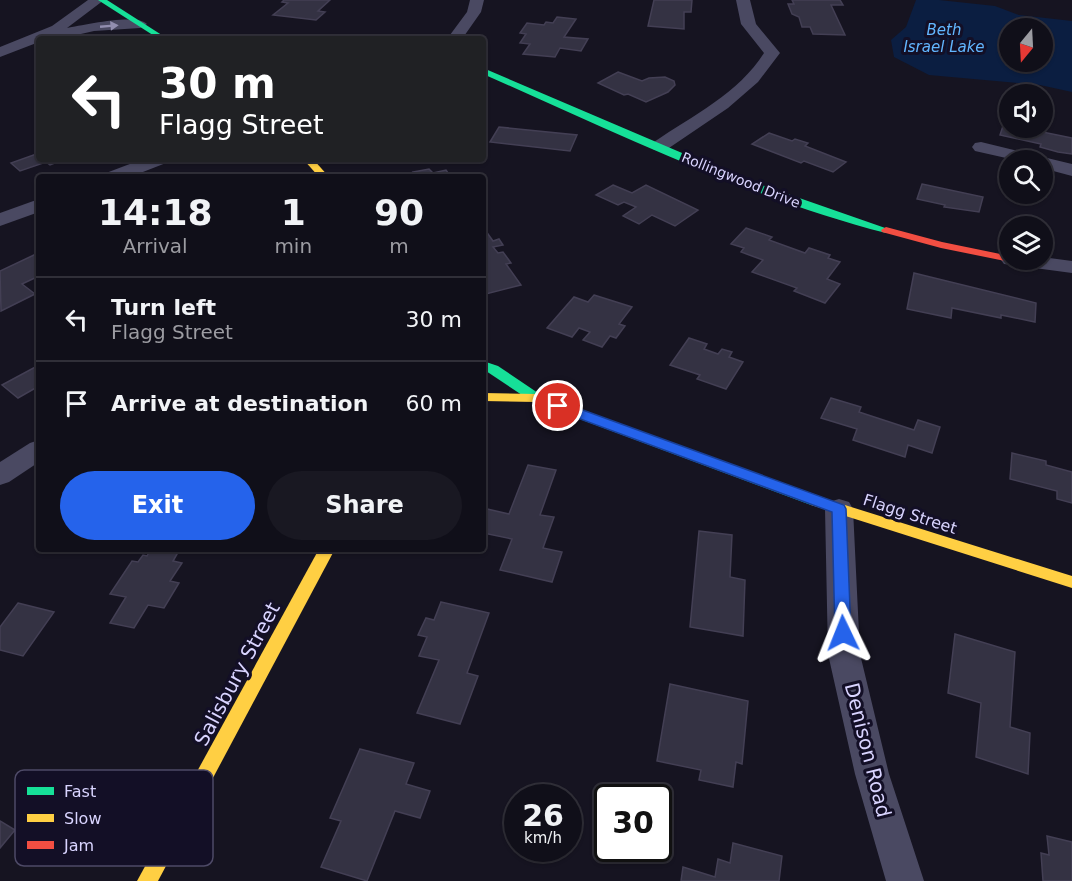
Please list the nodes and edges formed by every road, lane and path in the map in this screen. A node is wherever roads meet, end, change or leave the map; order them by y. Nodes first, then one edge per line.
1 (97, 0) edge
2 (102, 0) edge
3 (477, 0) edge
4 (743, 0) edge
5 (140, 24) junction
6 (42, 36) edge
7 (50, 36) edge
8 (159, 36) edge
9 (456, 36) edge
10 (36, 39) edge
11 (0, 52) edge
12 (486, 72) edge
13 (660, 146) junction
14 (981, 147) dead end
15 (999, 151) edge
16 (152, 162) edge
17 (311, 162) edge
18 (1053, 165) edge
19 (1072, 170) edge
20 (121, 174) edge
21 (321, 174) edge
22 (36, 206) edge
23 (0, 220) edge
24 (999, 257) edge
25 (1053, 265) edge
26 (1072, 267) edge
27 (486, 366) edge
28 (486, 397) edge
29 (537, 398) junction
30 (36, 451) edge
31 (0, 476) edge
32 (839, 509) junction
33 (325, 552) edge
34 (1072, 582) edge
35 (207, 770) edge
36 (155, 866) edge
37 (147, 881) edge
38 (905, 881) edge

1 - 6 street
2 - 5 street
3 - 9 street
4 - 13 street
7 -> 5 street
5 - 8 street
10 - 11 street
12 - 13 street, Rollingwood Drive
13 - 24 street, Rollingwood Drive
14 - 15 street
16 - 20 street
17 - 21 street
18 - 19 street
22 - 23 street
25 - 26 street, Rollingwood Drive
27 - 29 street, Flagg Street
28 - 29 street, Flagg Street
29 - 32 street, Flagg Street
30 - 31 street
32 - 34 street, Flagg Street
32 - 38 street, Denison Road
33 - 35 street, Salisbury Street
36 - 37 street, Salisbury Street

